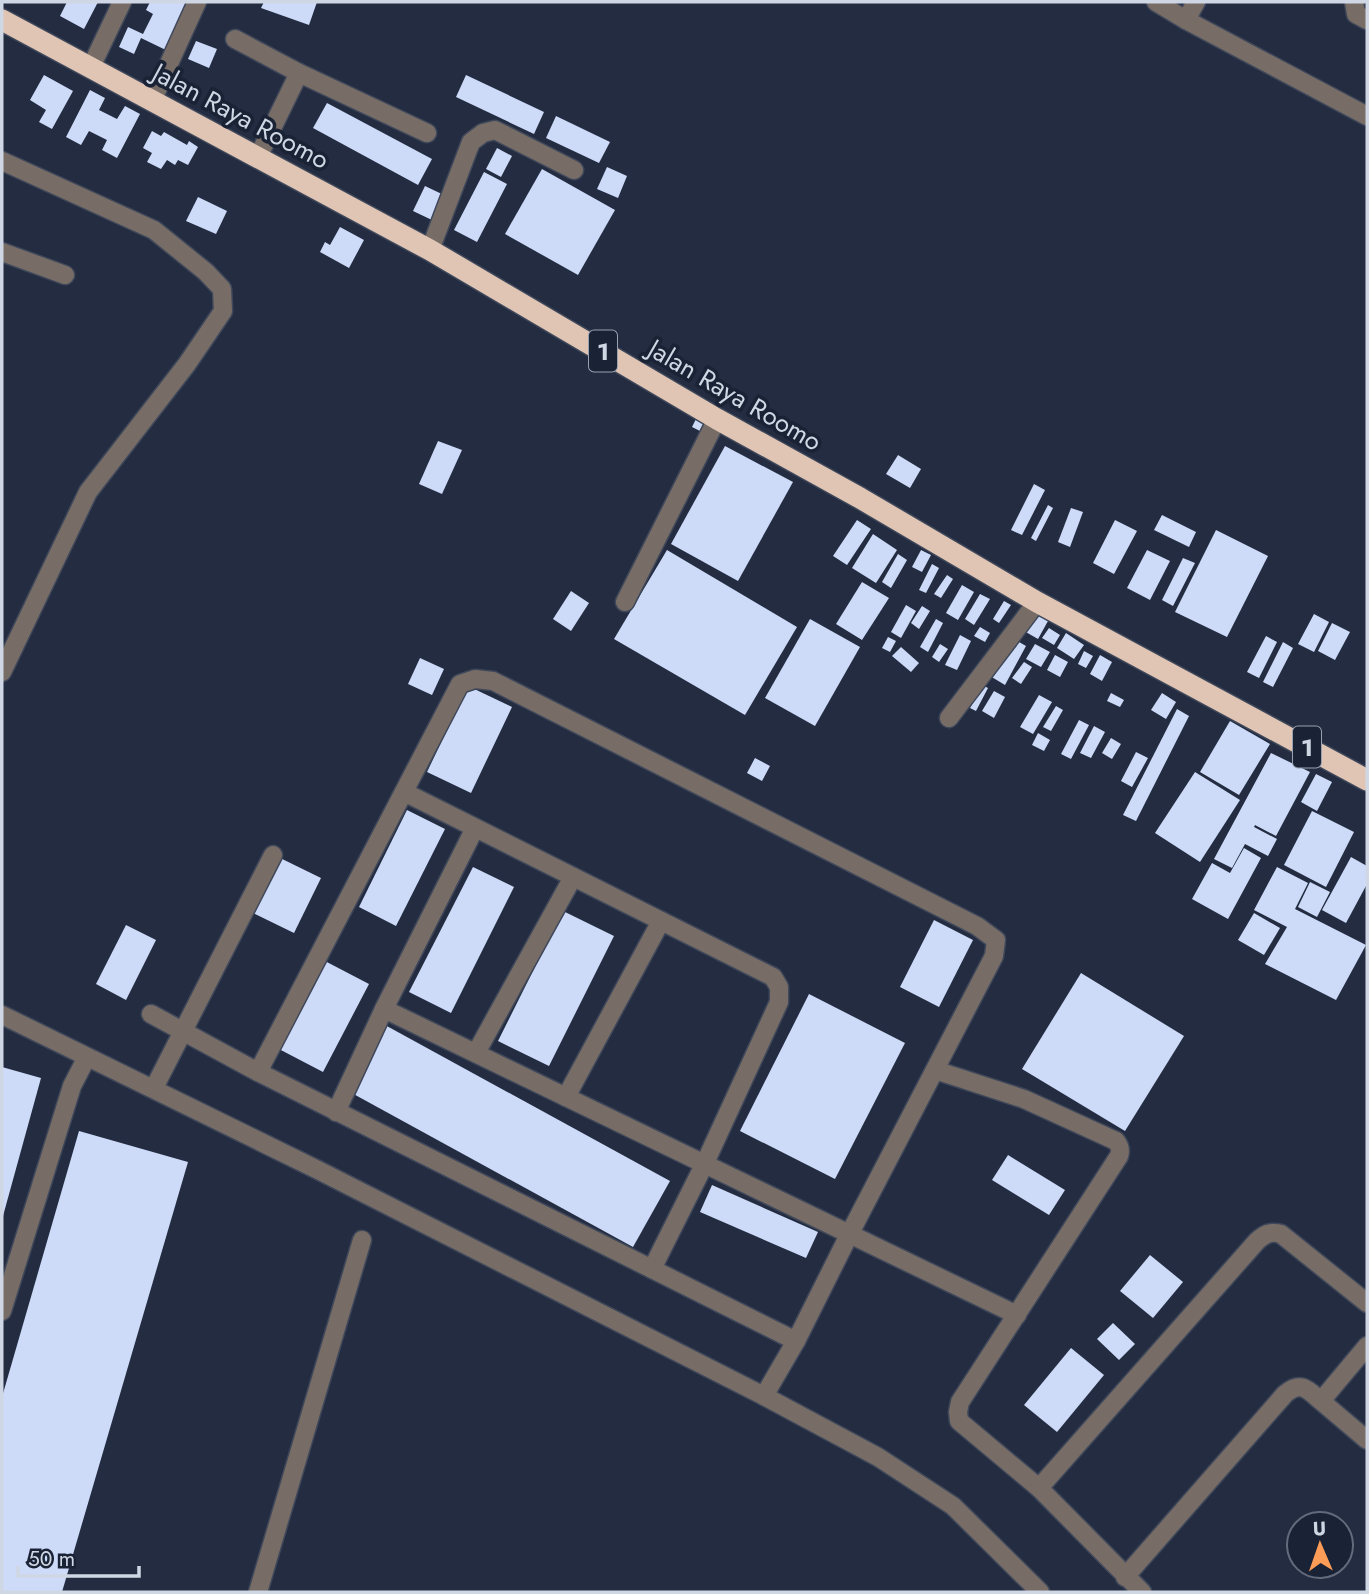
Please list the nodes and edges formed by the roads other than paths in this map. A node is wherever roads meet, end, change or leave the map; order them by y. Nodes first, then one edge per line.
1 (122, 2) edge
2 (197, 2) edge
3 (1156, 2) edge
4 (1196, 2) edge
5 (1354, 2) edge
6 (2, 20) edge
7 (1186, 20) junction
8 (1367, 20) edge
9 (235, 40) dead end
10 (91, 67) junction
11 (299, 73) junction
12 (152, 101) junction
13 (1367, 116) edge
14 (427, 133) dead end
15 (258, 157) junction
16 (2, 161) edge
17 (574, 170) dead end
18 (430, 250) junction
19 (2, 252) edge
20 (65, 275) dead end
21 (718, 419) junction
22 (1037, 601) junction
23 (625, 602) dead end
24 (2, 672) edge
25 (949, 718) dead end
26 (1367, 780) edge
27 (404, 792) junction
28 (475, 828) junction
29 (273, 855) dead end
30 (573, 877) junction
31 (662, 921) junction
32 (384, 1009) junction
33 (152, 1014) dead end
34 (2, 1015) edge
35 (182, 1031) junction
36 (476, 1053) junction
37 (935, 1070) junction
38 (80, 1071) junction
39 (258, 1072) junction
40 (153, 1088) junction
41 (566, 1097) junction
42 (336, 1112) junction
43 (705, 1163) junction
44 (850, 1233) junction
45 (362, 1240) dead end
46 (652, 1269) junction
47 (1367, 1303) edge
48 (2, 1311) edge
49 (1017, 1315) junction
50 (796, 1341) junction
51 (1367, 1346) edge
52 (764, 1396) junction
53 (1321, 1401) junction
54 (1367, 1440) edge
55 (1039, 1488) junction
56 (1125, 1577) junction
57 (258, 1592) edge
58 (1040, 1592) edge
59 (1142, 1592) edge

1 - 10 street
2 - 12 street
3 - 7 street
4 - 7 street
5 - 8 street
6 - 10 highway, Jalan Raya Roomo / 1
7 - 13 street
9 - 11 street
10 - 12 highway, Jalan Raya Roomo / 1
11 - 14 street
11 - 15 street
12 - 15 highway, Jalan Raya Roomo / 1
15 - 18 highway, Jalan Raya Roomo / 1
16 - 24 street
17 - 18 street
18 - 21 highway, Jalan Raya Roomo / 1
19 - 20 street
21 - 22 highway, Jalan Raya Roomo / 1
21 - 23 street
22 - 25 street
22 - 26 highway, Jalan Raya Roomo / 1
27 - 28 street
27 - 37 street
27 - 39 street
28 - 30 street
28 - 32 street
29 - 35 street
30 - 31 street
30 - 36 street
31 - 41 street
31 - 43 street
32 - 36 street
32 - 42 street
33 - 35 street
34 - 38 street
35 - 39 street
35 - 40 street
36 - 41 street
37 - 44 street
37 - 49 street
38 - 40 street
38 - 48 street
39 - 42 street
40 - 52 street
41 - 43 street
42 - 46 street
43 - 44 street
43 - 46 street
44 - 49 street
44 - 50 street
45 - 57 street
46 - 50 street
47 - 55 street
49 - 55 street
50 - 52 street
51 - 53 street
52 - 58 street
53 - 54 street
53 - 56 street
55 - 56 street
56 - 59 street

